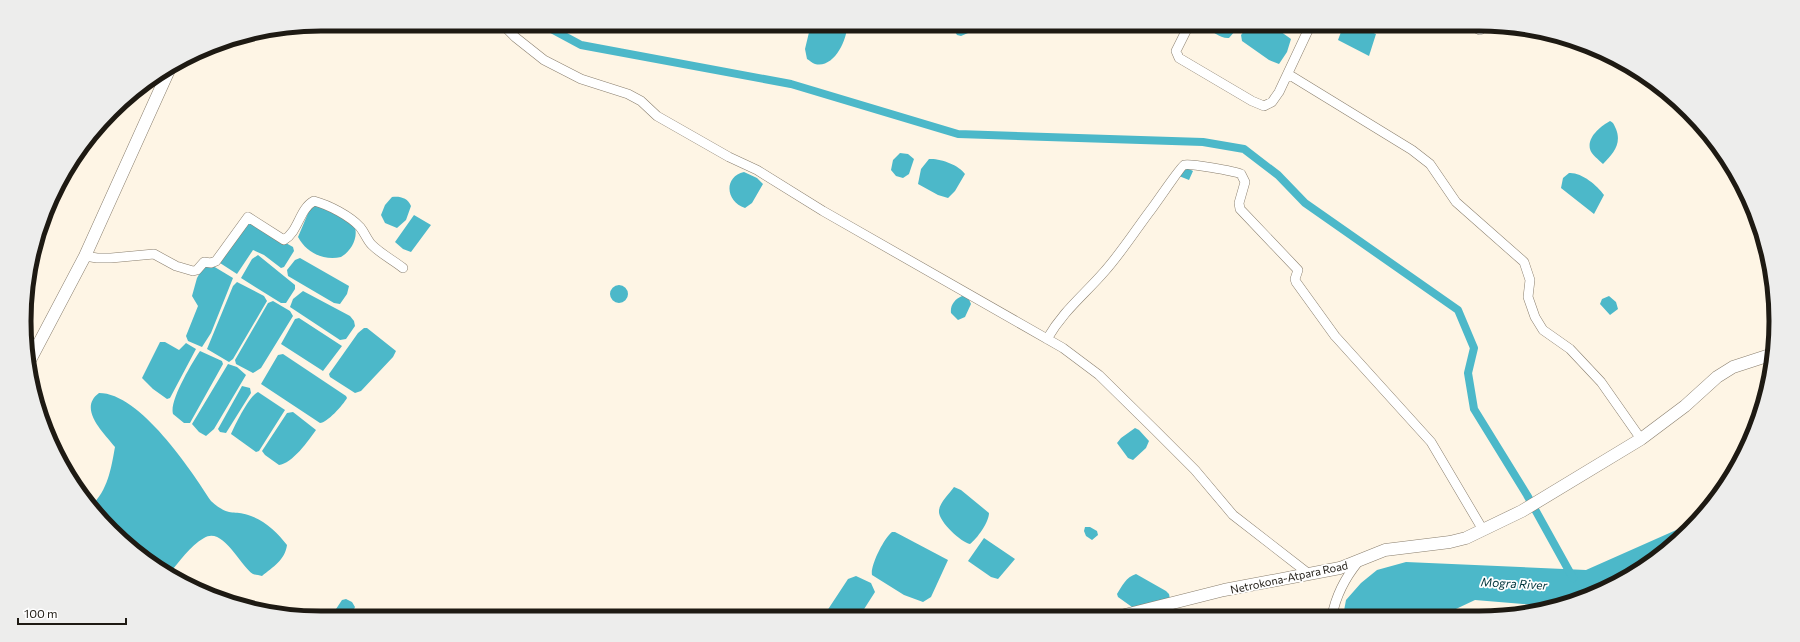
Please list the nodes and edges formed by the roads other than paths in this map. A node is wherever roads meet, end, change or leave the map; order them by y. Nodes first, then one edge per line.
1 (509, 31) edge
2 (1186, 31) edge
3 (1308, 31) edge
4 (1288, 74) junction
5 (168, 75) edge
6 (85, 256) junction
7 (403, 268) dead end
8 (1046, 339) junction
9 (33, 355) edge
10 (1767, 356) edge
11 (1641, 439) junction
12 (1483, 530) junction
13 (1358, 562) junction
14 (1309, 574) junction
15 (1141, 611) edge
16 (1333, 611) edge

1 - 8 street
2 - 4 street
3 - 4 street
4 - 11 street
5 - 6 street
6 - 7 street
6 - 9 street
8 - 12 street
8 - 14 street
10 - 11 street, Netrokona-Atpara Road
11 - 12 street, Netrokona-Atpara Road
12 - 13 street, Netrokona-Atpara Road
13 - 14 street, Netrokona-Atpara Road
13 - 16 street
14 - 15 street, Netrokona-Atpara Road

